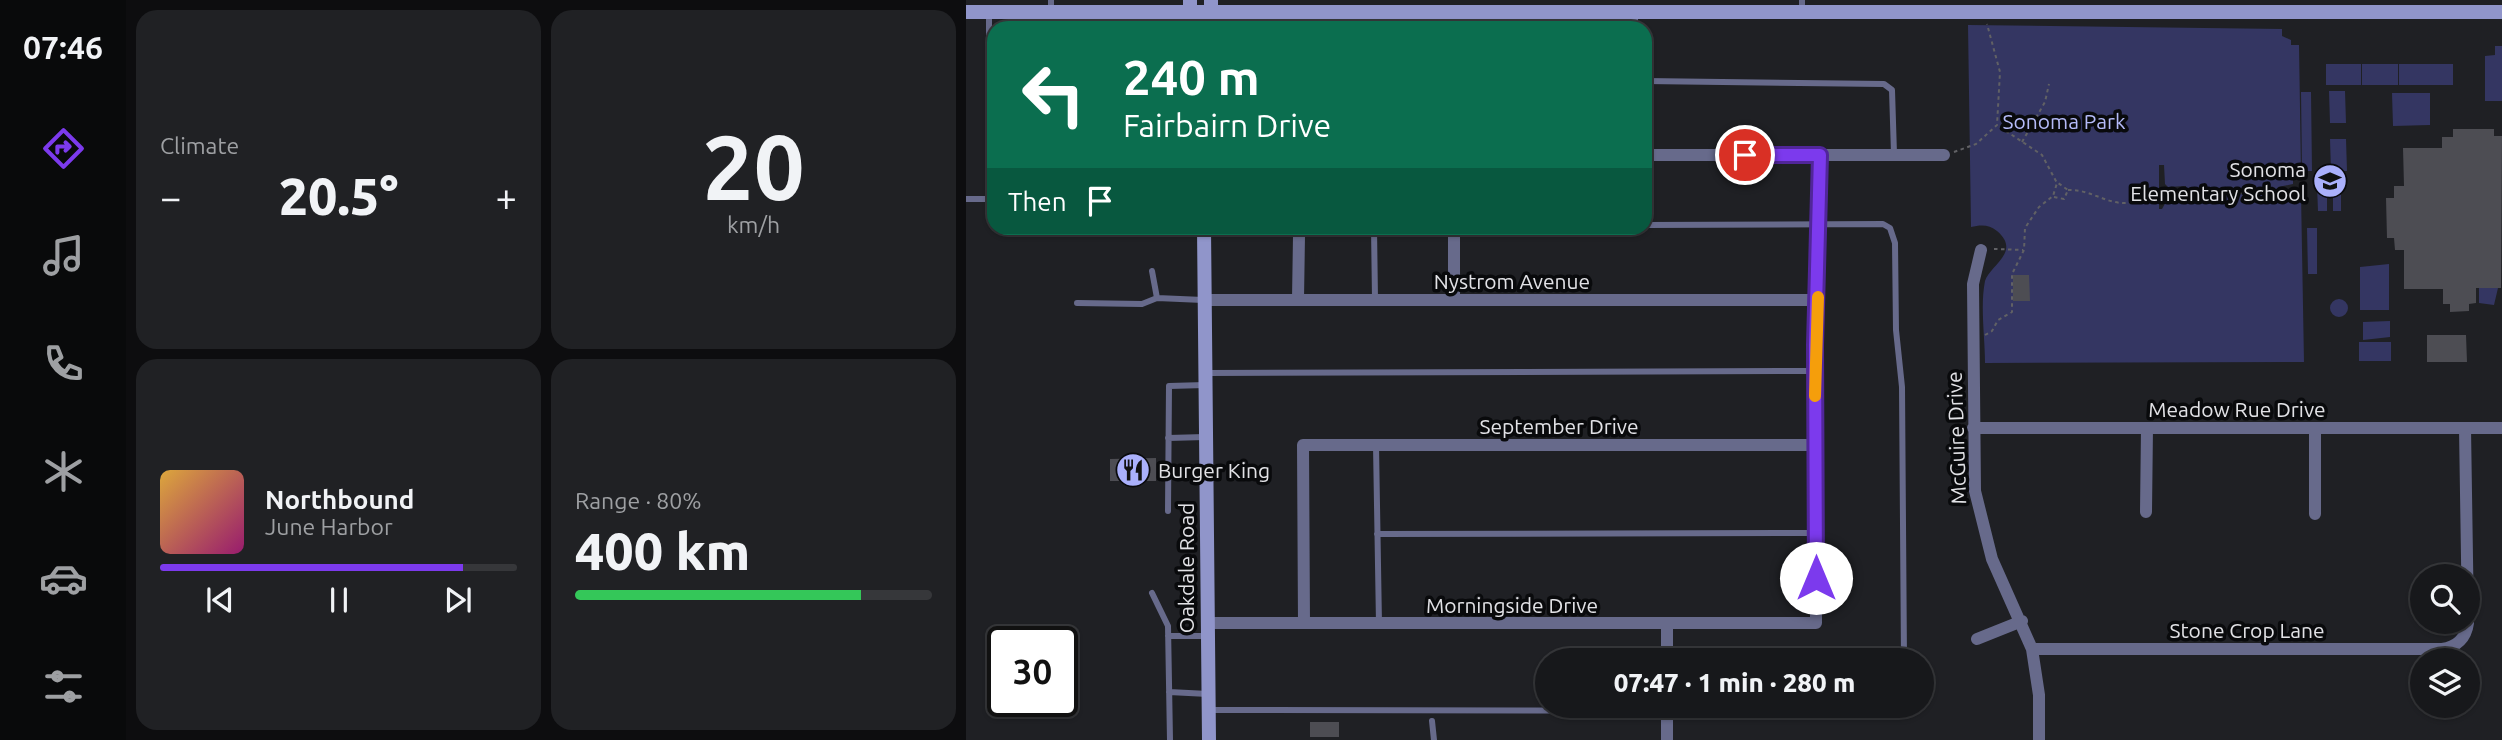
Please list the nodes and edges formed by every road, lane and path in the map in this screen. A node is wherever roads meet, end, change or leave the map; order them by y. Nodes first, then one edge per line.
1 (1190, 5) edge
2 (1211, 5) edge
3 (1051, 6) edge
4 (1443, 6) edge
5 (1802, 6) edge
6 (2171, 6) edge
7 (2308, 6) edge
8 (2439, 6) edge
9 (969, 8) edge
10 (1321, 11) junction
11 (989, 12) junction
12 (1987, 12) junction
13 (2502, 12) edge
14 (1632, 13) junction
15 (989, 21) edge
16 (1321, 21) edge
17 (1632, 21) edge
18 (1652, 81) edge
19 (2049, 84) dead end
20 (1997, 125) junction
21 (2022, 143) junction
22 (1652, 155) edge
23 (1820, 155) junction
24 (1894, 155) junction
25 (1944, 155) joint
26 (2057, 183) junction
27 (2068, 190) junction
28 (2301, 192) dead end
29 (2053, 196) junction
30 (966, 199) edge
31 (987, 199) edge
32 (1819, 224) junction
33 (1652, 225) edge
34 (1204, 235) edge
35 (1374, 235) edge
36 (1454, 235) edge
37 (1299, 236) dead end
38 (1981, 250) joint
39 (2024, 250) junction
40 (1152, 271) dead end
41 (1157, 298) junction
42 (1298, 299) junction
43 (1205, 300) junction
44 (1375, 300) junction
45 (1454, 300) junction
46 (1818, 300) junction
47 (1077, 303) dead end
48 (1972, 336) junction
49 (1815, 371) junction
50 (1207, 379) junction
51 (1973, 428) junction
52 (2147, 428) junction
53 (2315, 428) junction
54 (2465, 428) junction
55 (2502, 428) edge
56 (1207, 437) junction
57 (1168, 438) junction
58 (1376, 445) junction
59 (1815, 445) junction
60 (1168, 511) dead end
61 (2146, 512) dead end
62 (2315, 514) dead end
63 (1815, 533) junction
64 (1377, 534) junction
65 (1153, 593) dead end
66 (2022, 621) junction
67 (1304, 623) junction
68 (1379, 624) junction
69 (1668, 625) junction
70 (1208, 630) junction
71 (1168, 635) junction
72 (1976, 639) dead end
73 (1668, 648) edge
74 (1905, 648) edge
75 (2032, 649) junction
76 (1169, 692) junction
77 (1208, 694) junction
78 (1535, 709) edge
79 (1208, 710) junction
80 (1668, 718) edge
81 (1433, 721) dead end
82 (1170, 740) edge
83 (1209, 740) edge
84 (1434, 740) edge
85 (1667, 740) edge
86 (2039, 740) edge

1 - 2 street
1 - 3 street
2 - 10 street
3 - 11 street
4 - 10 street
4 - 14 street
5 - 12 street
5 - 14 street
6 - 7 street
6 - 12 street
7 - 8 street
8 - 13 street
9 - 11 street
10 - 16 lane
11 - 15 lane
12 - 20 path
14 - 17 street
18 - 24 lane
19 - 21 path
20 - 21 path
20 - 25 path
21 - 26 path
22 - 23 street
23 - 24 street
23 - 32 street
24 - 25 street
26 - 27 path
26 - 29 path
27 - 28 path
27 - 29 path
29 - 39 path
30 - 31 lane
32 - 33 lane
32 - 46 street
32 - 74 lane
34 - 43 street, Oakdale Road
35 - 44 lane
36 - 45 street
37 - 42 street
38 - 39 path
38 - 48 street, McGuire Drive
39 - 48 path
40 - 41 lane
41 - 43 lane
41 - 47 lane
42 - 43 street, Nystrom Avenue
42 - 44 street, Nystrom Avenue
43 - 50 street, Oakdale Road
44 - 45 street, Nystrom Avenue
45 - 46 street, Nystrom Avenue
46 - 49 street
48 - 51 street, McGuire Drive
49 - 50 lane
49 - 59 street
50 - 56 street, Oakdale Road
50 - 57 lane
51 - 52 street, Meadow Rue Drive
51 - 66 street, McGuire Drive
52 - 53 street, Meadow Rue Drive
52 - 61 street
53 - 54 street, Meadow Rue Drive
53 - 62 street
54 - 55 street, Meadow Rue Drive
54 - 75 street, Stone Crop Lane
56 - 57 lane
56 - 70 street, Oakdale Road
57 - 60 lane
58 - 59 street, September Drive
58 - 64 lane
58 - 67 street, September Drive
59 - 63 street
63 - 64 lane
63 - 69 street, Morningside Drive
64 - 68 lane
65 - 71 lane
66 - 72 street
66 - 75 street, McGuire Drive
67 - 68 street, Morningside Drive
67 - 70 street, Morningside Drive
68 - 69 street, Morningside Drive
69 - 73 street
70 - 71 lane
70 - 77 street, Oakdale Road
71 - 76 lane
75 - 86 street, McGuire Drive
76 - 77 lane
76 - 82 lane
77 - 79 street, Oakdale Road
78 - 79 lane
79 - 83 street, Oakdale Road
80 - 85 street
81 - 84 lane

